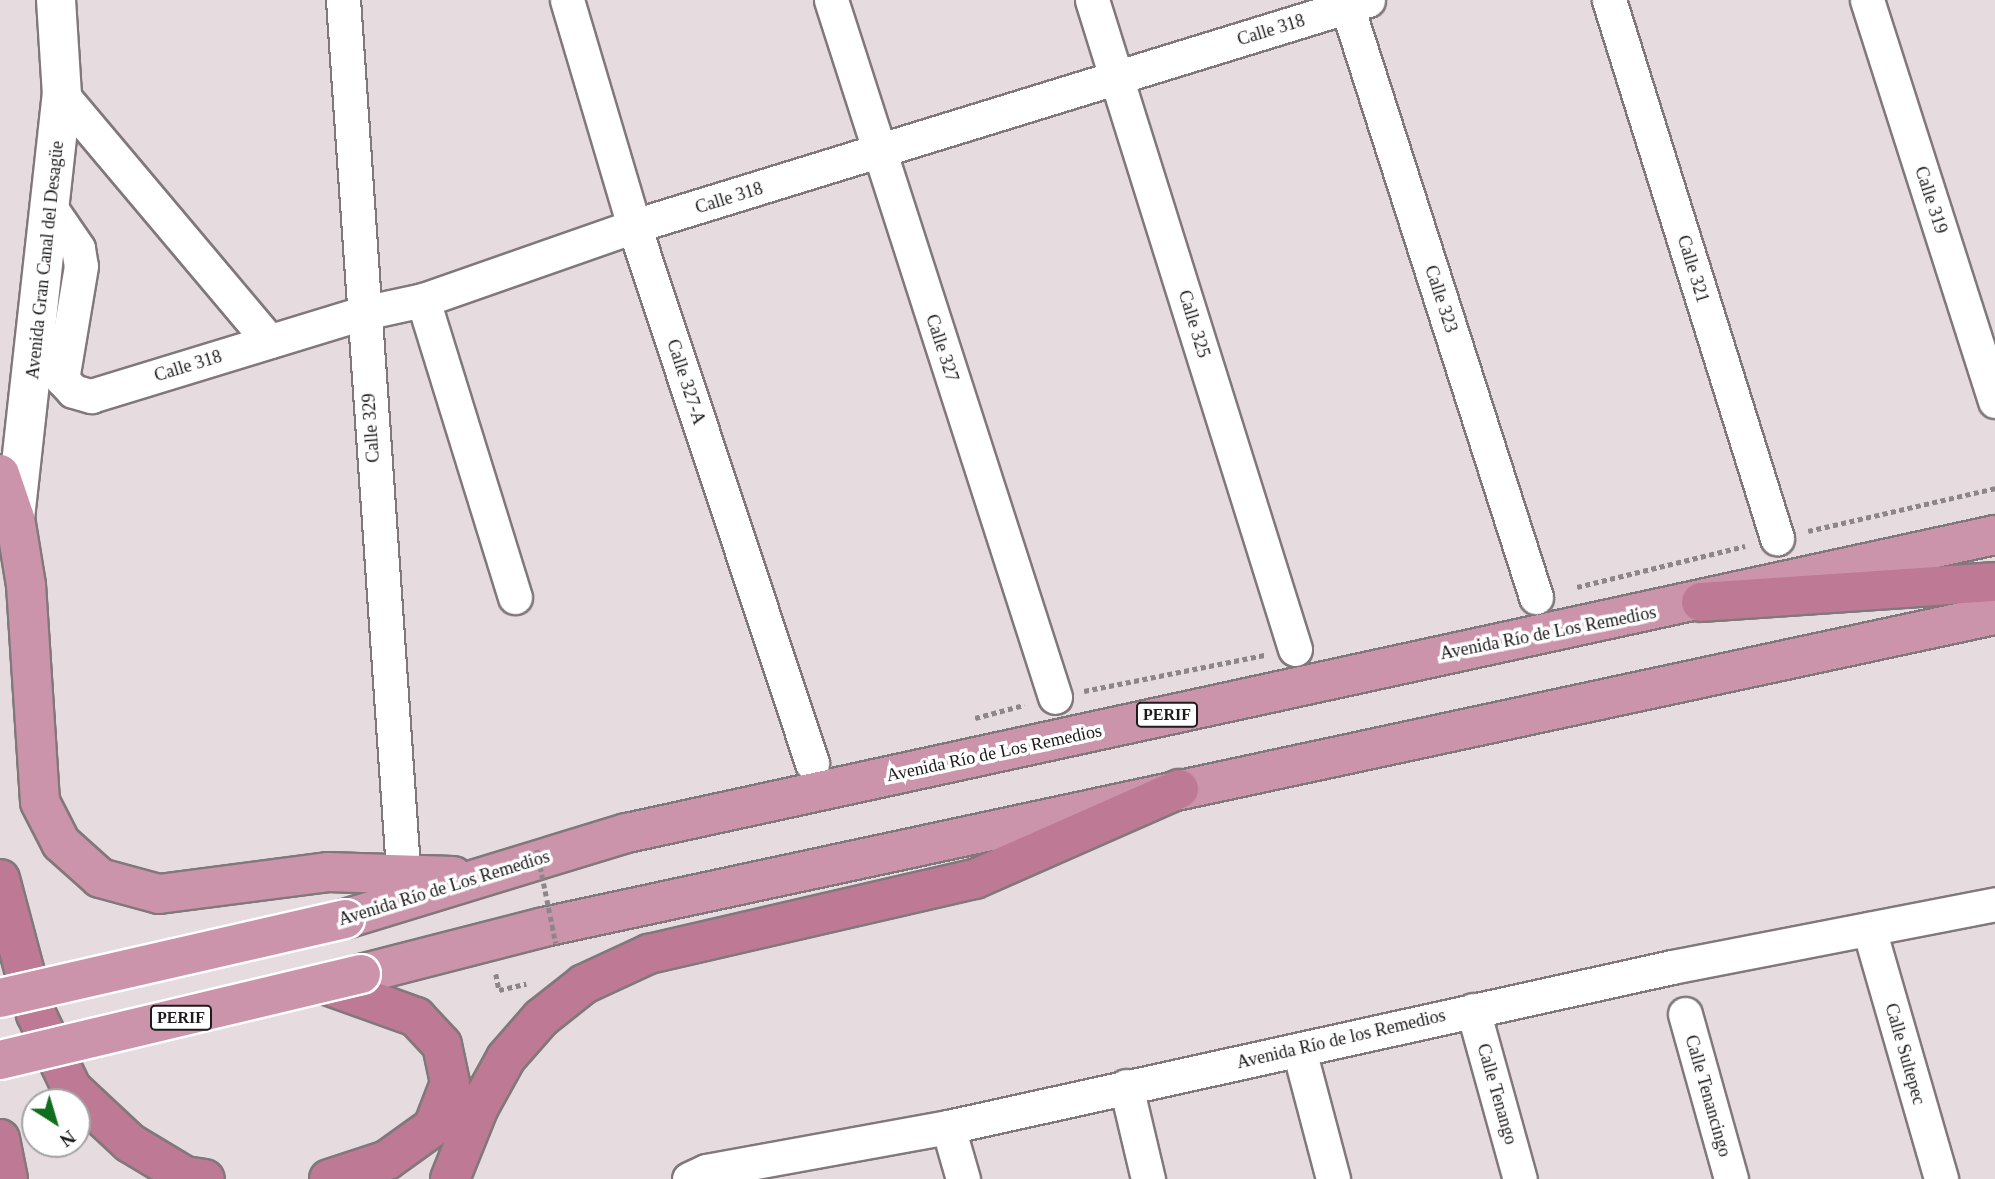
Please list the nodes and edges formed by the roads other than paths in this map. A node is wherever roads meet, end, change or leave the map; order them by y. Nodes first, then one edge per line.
1 (56, 0) edge
2 (343, 0) edge
3 (566, 0) edge
4 (831, 0) edge
5 (1092, 0) edge
6 (1609, 0) edge
7 (1867, 0) edge
8 (1353, 2) edge
9 (1117, 78) junction
10 (62, 95) junction
11 (879, 153) junction
12 (52, 211) junction
13 (634, 226) junction
14 (423, 300) junction
15 (363, 313) junction
16 (269, 341) junction
17 (1995, 401) edge
18 (0, 474) edge
19 (15, 519) junction
20 (1995, 536) edge
21 (1777, 538) dead end
22 (1995, 582) edge
23 (515, 597) dead end
24 (1536, 597) dead end
25 (1701, 603) junction
26 (1995, 615) edge
27 (1295, 649) dead end
28 (1055, 696) dead end
29 (812, 763) dead end
30 (1179, 789) junction
31 (402, 855) dead end
32 (483, 877) junction
33 (0, 879) edge
34 (1995, 904) edge
35 (1869, 929) junction
36 (324, 984) junction
37 (0, 998) edge
38 (1473, 1010) junction
39 (1685, 1014) dead end
40 (1299, 1050) junction
41 (0, 1060) edge
42 (1126, 1086) junction
43 (948, 1127) junction
44 (751, 1171) edge
45 (205, 1179) edge
46 (329, 1179) edge
47 (450, 1179) edge
48 (689, 1179) edge
49 (963, 1179) edge
50 (1148, 1179) edge
51 (1333, 1179) edge
52 (1520, 1179) edge
53 (1731, 1179) edge
54 (1941, 1179) edge

1 - 10 street, Avenida Gran Canal del Desagüe
2 - 15 street, Calle 329
3 - 13 street, Calle 327-A
4 - 11 street, Calle 327
5 - 9 street, Calle 325
6 - 21 street, Calle 321
7 - 17 street, Calle 319
8 - 9 street, Calle 318
8 - 24 street, Calle 323
9 - 11 street, Calle 318
9 - 27 street, Calle 325
10 - 12 street, Avenida Gran Canal del Desagüe
10 - 16 street
11 - 13 street, Calle 318
11 - 28 street, Calle 327
12 - 16 street, Calle 318
12 - 19 street, Avenida Gran Canal del Desagüe
13 - 14 street, Calle 318
13 - 29 street, Calle 327-A
14 - 15 street, Calle 318
14 - 23 street
15 - 16 street, Calle 318
15 - 31 street, Calle 329
18 - 19 highway
19 - 32 highway
20 - 25 highway, Avenida Río de Los Remedios / PERIF
22 - 25 highway
25 - 32 highway, Avenida Río de Los Remedios / PERIF
26 - 30 highway, PERIF
30 - 36 highway, PERIF, bridge
30 - 47 highway
32 - 37 highway, Avenida Río de Los Remedios / PERIF, bridge
33 - 45 highway
34 - 35 street, Avenida Río de los Remedios
35 - 38 street, Avenida Río de los Remedios
35 - 54 street, Calle Sultepec
36 - 41 highway, PERIF, bridge
36 - 46 highway
38 - 40 street, Avenida Río de los Remedios
38 - 52 street, Calle Tenango
39 - 53 street, Calle Tenancingo
40 - 42 street, Avenida Río de los Remedios
40 - 51 street
42 - 43 street, Avenida Río de los Remedios
42 - 50 street
43 - 44 street, Avenida Río de los Remedios
43 - 49 street
44 - 48 street, Avenida Río de los Remedios

